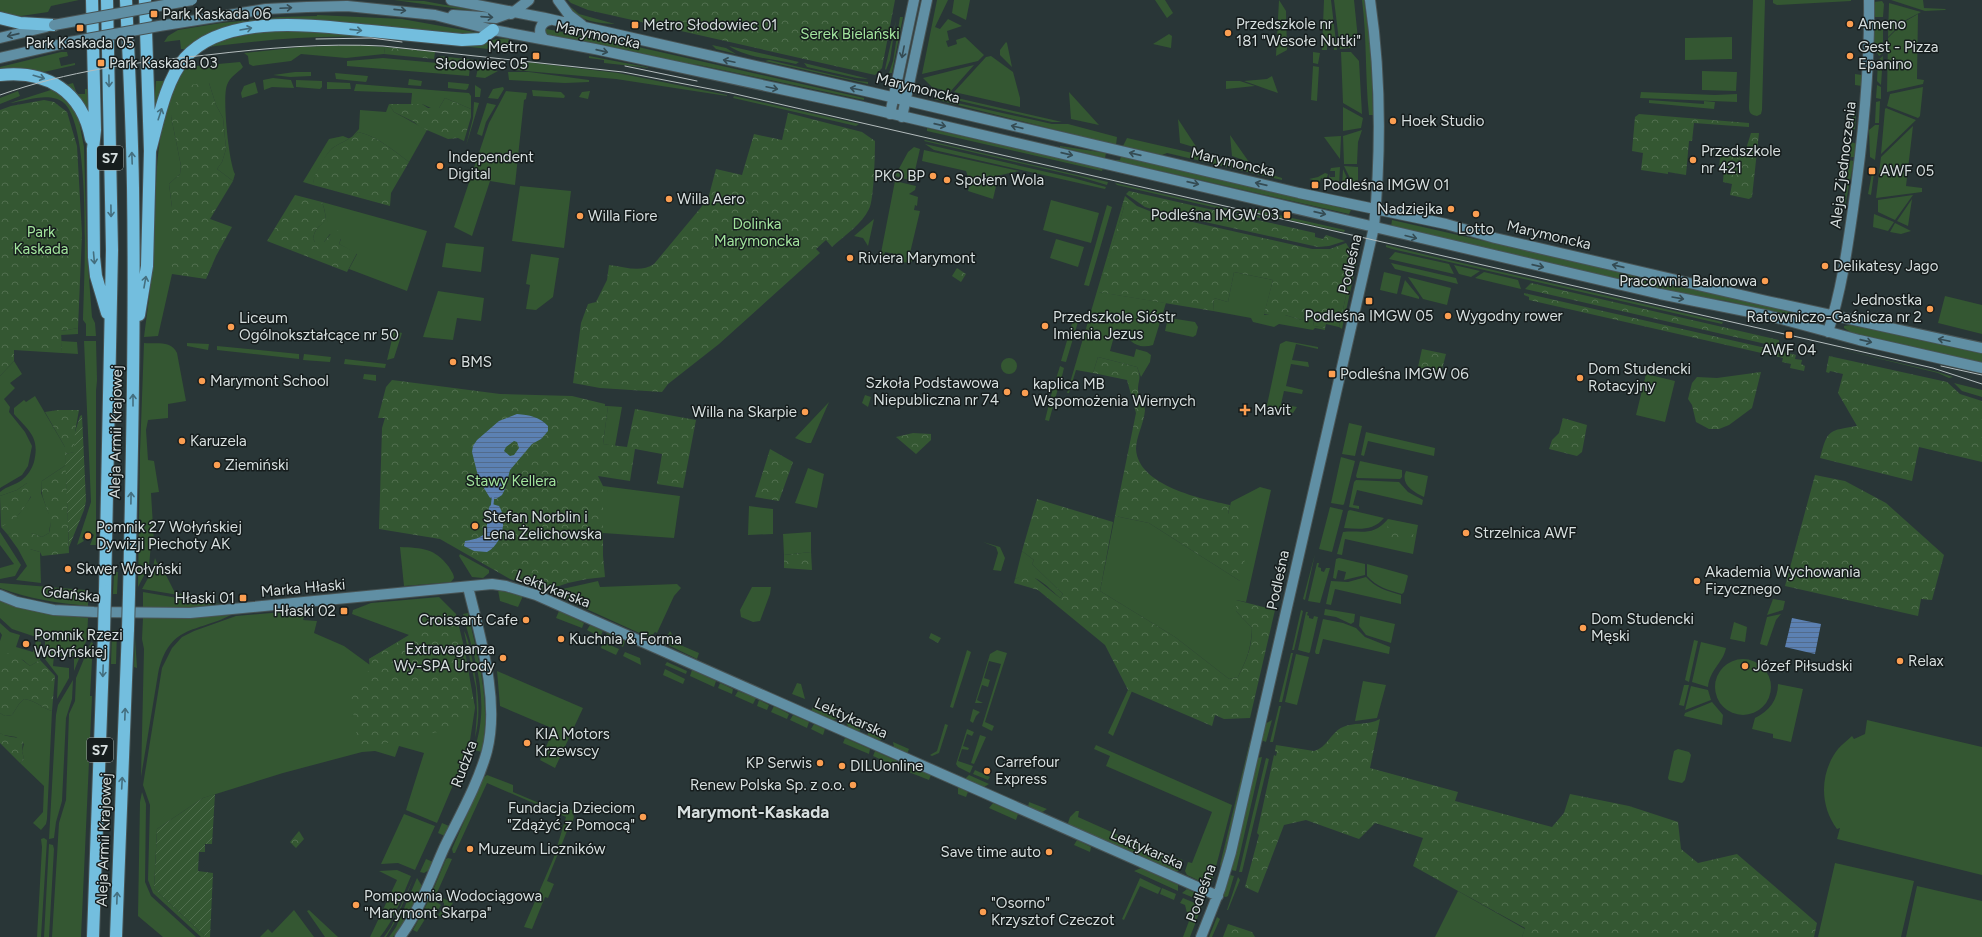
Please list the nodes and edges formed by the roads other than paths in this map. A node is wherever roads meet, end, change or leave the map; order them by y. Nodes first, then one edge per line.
1 (92, 0) edge
2 (107, 0) edge
3 (126, 0) edge
4 (145, 0) edge
5 (193, 0) edge
6 (451, 0) edge
7 (493, 0) edge
8 (529, 0) edge
9 (558, 0) edge
10 (914, 0) edge
11 (927, 0) edge
12 (1370, 0) edge
13 (1869, 0) edge
14 (478, 4) junction
15 (514, 12) junction
16 (434, 15) junction
17 (0, 18) edge
18 (550, 20) junction
19 (54, 25) junction
20 (586, 28) junction
21 (493, 30) junction
22 (0, 38) edge
23 (544, 39) junction
24 (0, 58) edge
25 (0, 76) edge
26 (894, 98) junction
27 (906, 101) junction
28 (890, 114) junction
29 (902, 117) junction
30 (93, 149) junction
31 (150, 152) junction
32 (1375, 208) junction
33 (1374, 227) junction
34 (1833, 316) junction
35 (110, 326) junction
36 (1828, 332) junction
37 (133, 348) junction
38 (1982, 348) edge
39 (1982, 368) edge
40 (468, 587) junction
41 (0, 595) edge
42 (142, 614) joint
43 (1218, 896) junction
44 (93, 937) edge
45 (116, 937) edge
46 (400, 937) edge
47 (1201, 937) edge

1 - 30 highway
2 -> 35 highway, Aleja Armii Krajowej / S7
37 -> 3 highway, Aleja Armii Krajowej / S7
4 - 31 highway
5 - 19 main road, bridge
6 - 14 main road, Marymoncka
7 - 14 main road
8 - 15 main road
9 - 20 main road
10 -> 26 main road
11 - 27 main road
12 - 32 main road, Podleśna
13 - 34 main road, Aleja Zjednoczenia
14 - 15 main road, Marymoncka
16 -> 15 main road
15 - 18 main road, Marymoncka
15 - 21 main road
16 - 21 main road, Marymoncka
24 -> 16 main road, bridge
17 - 19 highway
18 - 20 main road, Marymoncka
18 - 23 main road
19 -> 22 main road
26 -> 20 main road, Marymoncka
21 - 23 main road, Marymoncka
31 -> 21 highway
23 -> 28 main road, Marymoncka
25 -> 30 highway
26 - 27 main road, Marymoncka
26 - 28 main road
27 - 29 main road
32 -> 27 main road, Marymoncka
28 - 29 main road, Marymoncka
29 -> 33 main road, Marymoncka
30 -> 35 highway
37 -> 31 highway
32 - 33 main road, Podleśna
34 -> 32 main road, Marymoncka
33 -> 36 main road, Marymoncka
33 - 43 main road, Podleśna
34 - 36 main road, Aleja Zjednoczenia
38 -> 34 main road, Marymoncka
35 -> 44 highway, Aleja Armii Krajowej / S7, bridge
36 -> 39 main road, Marymoncka
45 -> 37 highway, Aleja Armii Krajowej / S7, bridge
40 - 42 main road, Marka Hłaski
40 - 43 main road, Lektykarska
40 - 46 main road, Rudzka
41 - 42 main road, Gdańska
43 - 47 main road, Podleśna

